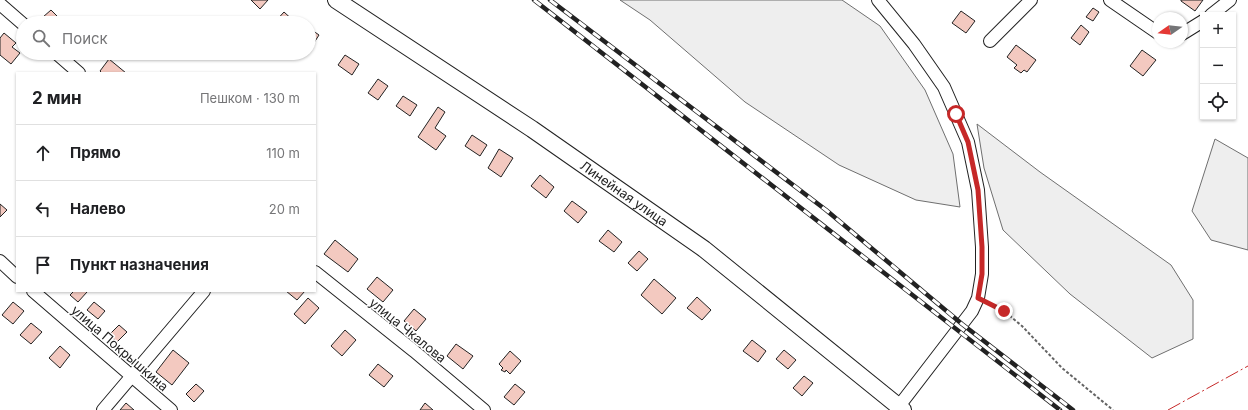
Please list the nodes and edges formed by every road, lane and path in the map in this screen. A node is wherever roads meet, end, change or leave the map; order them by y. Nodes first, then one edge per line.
1 (336, 0) edge
2 (878, 0) edge
3 (1031, 0) edge
4 (1110, 0) edge
5 (1230, 0) edge
6 (0, 4) edge
7 (1215, 12) edge
8 (16, 18) edge
9 (1200, 23) edge
10 (1152, 29) edge
11 (1188, 30) edge
12 (990, 41) dead end
13 (64, 60) edge
14 (78, 72) edge
15 (0, 261) edge
16 (316, 273) edge
17 (16, 276) edge
18 (34, 292) edge
19 (203, 292) edge
20 (978, 298) junction
21 (132, 376) junction
22 (899, 409) edge
23 (103, 410) edge
24 (171, 410) edge
25 (484, 410) edge
26 (1113, 410) edge

1 - 22 main road, Линейная улица
2 - 20 street
3 - 12 street
4 - 10 street
5 - 7 street
6 - 8 street
9 - 11 street
13 - 14 street
15 - 17 street
16 - 25 street, улица Чкалова
18 - 21 street, улица Покрышкина
19 - 21 street
20 - 22 street
20 - 26 path
21 - 23 street
21 - 24 street, улица Покрышкина

